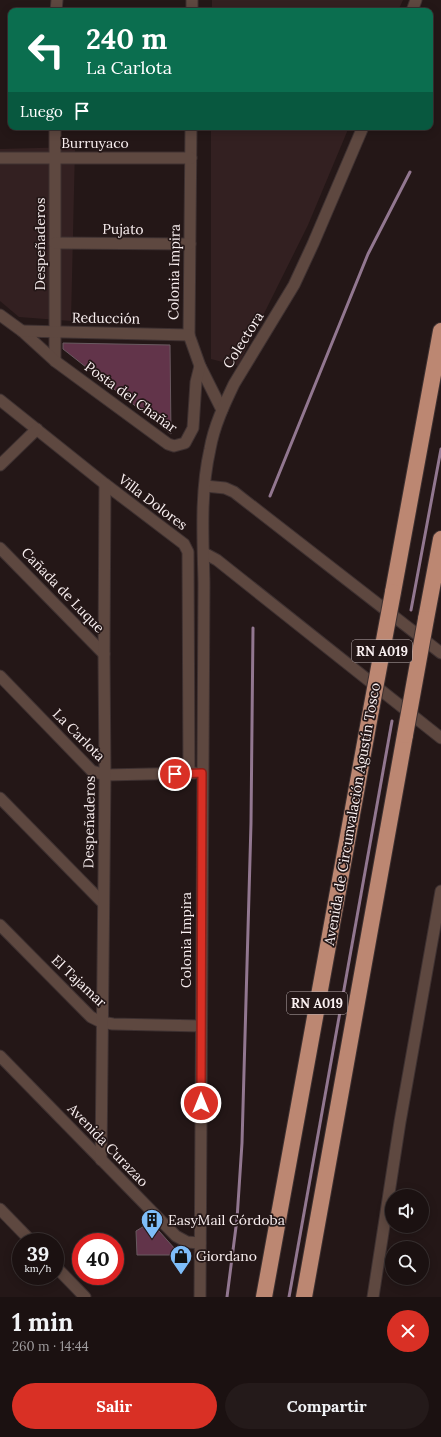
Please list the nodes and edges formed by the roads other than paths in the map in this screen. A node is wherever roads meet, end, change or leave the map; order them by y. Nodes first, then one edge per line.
1 (55, 130) edge
2 (191, 130) edge
3 (362, 130) edge
4 (55, 157) junction
5 (0, 158) edge
6 (191, 158) junction
7 (55, 243) junction
8 (190, 244) junction
9 (0, 315) edge
10 (22, 331) junction
11 (441, 331) edge
12 (55, 332) junction
13 (189, 335) junction
14 (55, 361) junction
15 (200, 366) junction
16 (0, 400) edge
17 (222, 410) junction
18 (36, 429) junction
19 (0, 465) edge
20 (105, 484) junction
21 (205, 486) junction
22 (441, 539) edge
23 (0, 548) edge
24 (204, 553) junction
25 (204, 583) joint
26 (104, 654) junction
27 (441, 654) edge
28 (0, 676) edge
29 (441, 738) edge
30 (189, 773) junction
31 (202, 773) junction
32 (105, 775) junction
33 (0, 798) edge
34 (441, 890) edge
35 (103, 903) junction
36 (0, 925) edge
37 (102, 1022) junction
38 (201, 1026) junction
39 (0, 1056) edge
40 (101, 1160) junction
41 (0, 1209) edge
42 (23, 1233) edge
43 (200, 1243) junction
44 (313, 1244) junction
45 (64, 1275) edge
46 (85, 1297) edge
47 (200, 1297) edge
48 (264, 1297) edge
49 (304, 1297) edge
50 (309, 1297) edge
51 (373, 1297) edge

1 - 4 street, Despeñaderos
2 - 6 street, Colonia Impira
3 - 17 street, Colectora
4 - 5 street, Burruyaco
4 - 6 street, Burruyaco
4 - 7 street, Despeñaderos
6 - 8 street, Colonia Impira
7 - 8 street, Pujato
7 - 12 street, Despeñaderos
8 - 13 street, Colonia Impira
9 - 10 street, Posta del Chañar
10 - 12 street, Reducción
10 - 14 street, Posta del Chañar
11 - 48 highway, Avenida de Circunvalación Agustín Tosco / RN A019, bridge
12 - 13 street, Reducción
12 - 14 street, Despeñaderos
13 - 15 street, Colonia Impira
14 - 15 street, Posta del Chañar
15 - 17 street, Colonia Impira
16 - 18 street, Villa Dolores
17 - 21 street, Colectora
18 - 19 street
18 - 20 street, Villa Dolores
20 - 26 street, Despeñaderos
20 - 30 street, Villa Dolores
21 - 24 street, Colectora
21 - 27 street
22 - 44 highway, RN A019, bridge
23 - 26 street, Cañada de Luque
24 - 25 street, Colectora
24 - 29 street
25 - 31 street, Colonia Impira
26 - 32 street, Despeñaderos
28 - 32 street, La Carlota
30 - 31 street, La Carlota
30 - 32 street, La Carlota
31 - 38 street, Colonia Impira
32 - 35 street, Despeñaderos
33 - 35 street
34 - 51 street
35 - 37 street, Despeñaderos
36 - 37 street, El Tajamar
37 - 38 street, El Tajamar
37 - 40 street, Despeñaderos
38 - 43 street, Colonia Impira
39 - 40 street, Avenida Curazao
40 - 43 street, Avenida Curazao
41 - 42 street
43 - 47 street, Colonia Impira
44 - 49 highway, RN A019
44 - 50 highway
45 - 46 street

